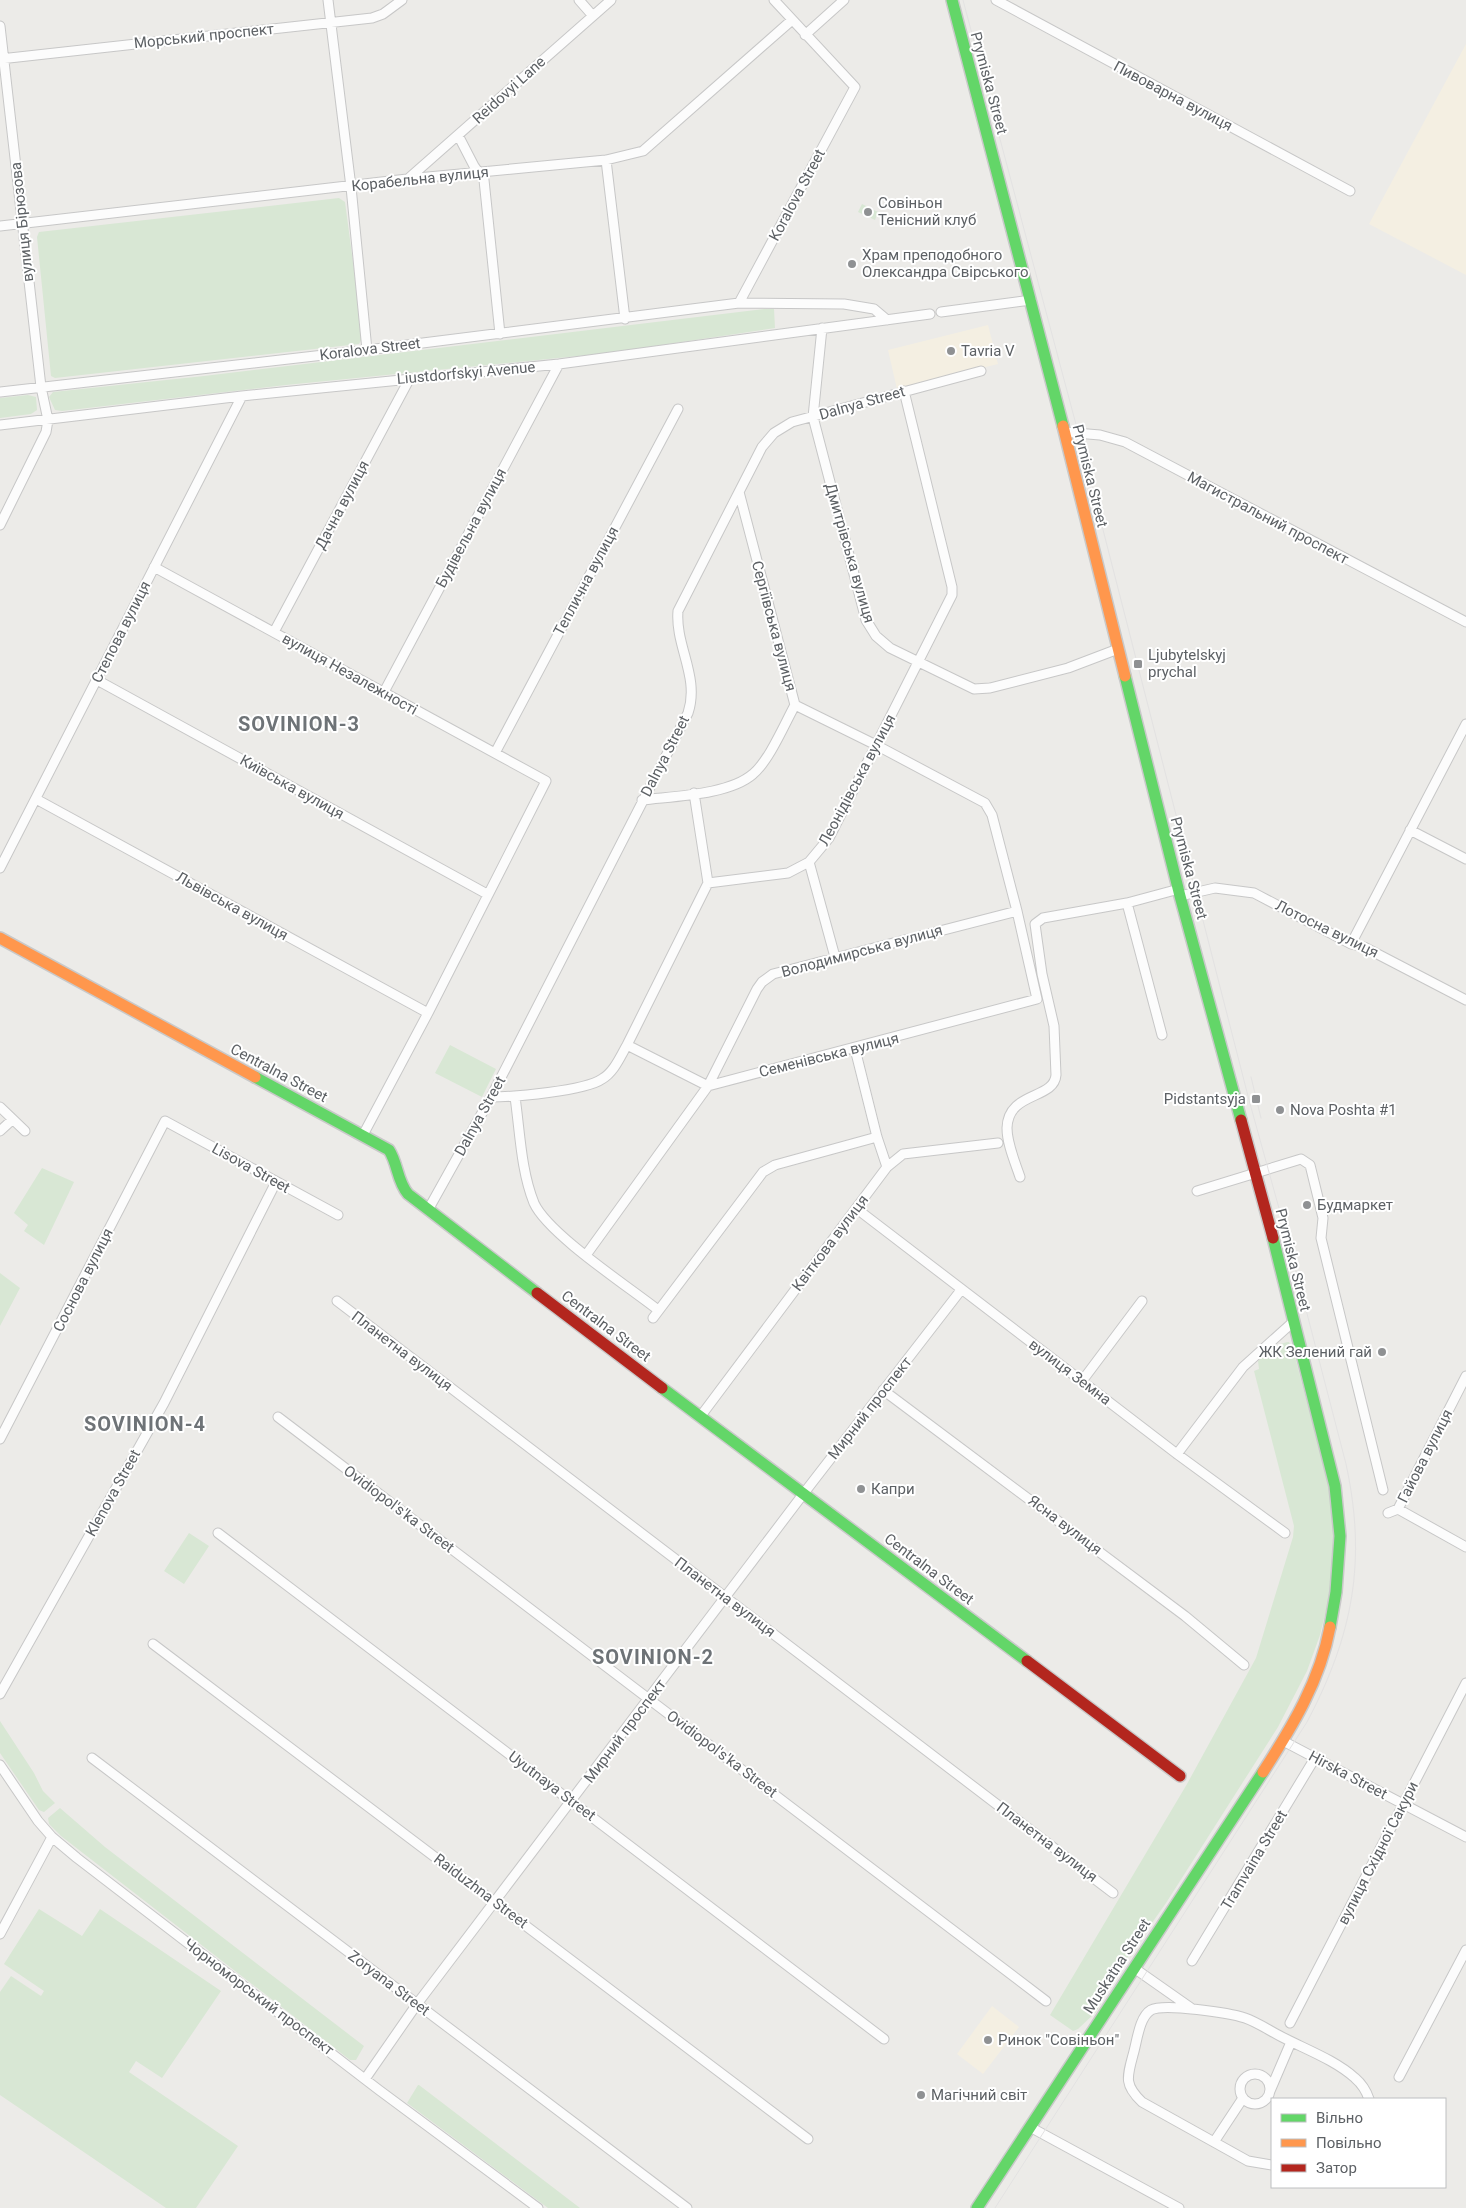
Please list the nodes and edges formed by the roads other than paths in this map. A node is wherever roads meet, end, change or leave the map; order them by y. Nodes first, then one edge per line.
1 (328, 0) edge
2 (402, 0) edge
3 (578, 0) edge
4 (611, 0) edge
5 (774, 0) edge
6 (844, 0) edge
7 (952, 0) edge
8 (996, 0) edge
9 (593, 16) junction
10 (792, 20) junction
11 (331, 21) junction
12 (0, 26) edge
13 (805, 35) junction
14 (2, 58) edge
15 (458, 135) junction
16 (606, 160) junction
17 (480, 173) junction
18 (408, 179) junction
19 (351, 187) junction
20 (1350, 191) dead end
21 (22, 224) junction
22 (0, 226) edge
23 (1030, 300) junction
24 (739, 304) junction
25 (941, 312) dead end
26 (930, 314) dead end
27 (624, 319) junction
28 (887, 320) junction
29 (822, 328) junction
30 (500, 334) junction
31 (367, 350) junction
32 (558, 364) junction
33 (981, 371) dead end
34 (410, 378) junction
35 (41, 387) junction
36 (904, 391) junction
37 (0, 392) edge
38 (242, 396) junction
39 (678, 409) dead end
40 (814, 416) junction
41 (48, 420) junction
42 (0, 425) edge
43 (1064, 432) junction
44 (739, 492) junction
45 (0, 525) edge
46 (154, 567) junction
47 (1466, 622) edge
48 (274, 632) junction
49 (1118, 649) junction
50 (918, 662) junction
51 (97, 680) junction
52 (384, 692) junction
53 (795, 705) junction
54 (1466, 724) edge
55 (876, 744) junction
56 (495, 752) junction
57 (694, 793) junction
58 (36, 799) junction
59 (642, 800) junction
60 (1410, 830) junction
61 (1466, 859) edge
62 (809, 862) junction
63 (0, 868) edge
64 (708, 883) junction
65 (1179, 892) junction
66 (487, 894) junction
67 (1127, 903) junction
68 (1018, 911) junction
69 (0, 938) edge
70 (1351, 944) junction
71 (835, 957) junction
72 (1037, 1000) joint
73 (1466, 1000) edge
74 (428, 1014) junction
75 (1162, 1035) dead end
76 (627, 1045) junction
77 (855, 1049) junction
78 (708, 1086) junction
79 (491, 1097) junction
80 (515, 1098) junction
81 (0, 1107) edge
82 (12, 1120) junction
83 (165, 1121) joint
84 (0, 1131) edge
85 (25, 1131) dead end
86 (363, 1135) junction
87 (877, 1137) junction
88 (998, 1143) dead end
89 (887, 1167) junction
90 (1255, 1172) junction
91 (1020, 1177) dead end
92 (276, 1182) junction
93 (1197, 1191) dead end
94 (856, 1209) junction
95 (428, 1210) junction
96 (338, 1215) dead end
97 (586, 1255) junction
98 (961, 1290) junction
99 (336, 1301) dead end
100 (1142, 1301) dead end
101 (1293, 1322) junction
102 (1466, 1376) edge
103 (1082, 1381) junction
104 (883, 1390) junction
105 (278, 1416) dead end
106 (700, 1417) junction
107 (0, 1439) edge
108 (1177, 1454) junction
109 (1383, 1490) dead end
110 (804, 1493) junction
111 (1398, 1509) junction
112 (1388, 1513) dead end
113 (218, 1533) dead end
114 (1285, 1533) dead end
115 (1466, 1547) edge
116 (726, 1598) junction
117 (153, 1644) dead end
118 (1244, 1665) dead end
119 (1466, 1683) edge
120 (0, 1694) edge
121 (649, 1699) junction
122 (1284, 1741) junction
123 (92, 1758) dead end
124 (1315, 1758) junction
125 (0, 1765) edge
126 (1180, 1776) dead end
127 (572, 1801) junction
128 (1403, 1804) junction
129 (52, 1837) junction
130 (1466, 1837) edge
131 (1112, 1892) dead end
132 (495, 1902) junction
133 (0, 1934) edge
134 (1466, 1950) edge
135 (1192, 1962) dead end
136 (1134, 1968) junction
137 (1046, 2001) dead end
138 (418, 2004) junction
139 (1192, 2009) junction
140 (1290, 2023) dead end
141 (884, 2039) dead end
142 (1291, 2042) junction
143 (365, 2078) junction
144 (1399, 2078) dead end
145 (1270, 2092) junction
146 (1243, 2098) junction
147 (1369, 2098) edge
148 (1030, 2127) junction
149 (808, 2139) dead end
150 (1214, 2142) junction
151 (1271, 2165) edge
152 (538, 2208) edge
153 (687, 2208) edge
154 (977, 2208) edge
155 (1179, 2208) edge

1 - 11 street
2 - 11 street, Морський проспект
3 - 9 street
4 - 9 street, Reidovyi Lane
5 - 10 street
6 - 13 street
7 - 23 street, Prymiska Street
8 - 20 street, Пивоварна вулиця
9 - 15 street, Reidovyi Lane
10 - 13 street
10 - 16 street, Корабельна вулиця
11 - 14 street, Морський проспект
11 - 19 street
12 - 14 street, вулиця Бірюзова
13 - 24 street, Koralova Street
14 - 21 street, вулиця Бірюзова
15 - 17 street
15 - 18 street, Reidovyi Lane
16 - 17 street, Корабельна вулиця
16 - 27 street
17 - 18 street, Корабельна вулиця
17 - 30 street
18 - 19 street, Корабельна вулиця
19 - 21 street, Корабельна вулиця
19 - 31 street
21 - 22 street, Корабельна вулиця
21 - 35 street, вулиця Бірюзова
23 - 25 street
23 - 43 street, Prymiska Street
24 - 27 street, Koralova Street
24 - 28 street, Koralova Street
26 - 28 street, Liustdorfskyi Avenue
27 - 30 street, Koralova Street
28 - 29 street, Liustdorfskyi Avenue
29 - 32 street, Liustdorfskyi Avenue
29 - 40 street, Дмитрівська вулиця
30 - 31 street, Koralova Street
31 - 35 street, Koralova Street
32 - 34 street, Liustdorfskyi Avenue
32 - 52 street, Будівельна вулиця
33 - 36 street, Dalnya Street
34 - 38 street, Liustdorfskyi Avenue
34 - 48 street, Дачна вулиця
35 - 37 street, Koralova Street
35 - 41 street, вулиця Бірюзова
36 - 40 street, Dalnya Street
36 - 50 street, Леонідівська вулиця
38 - 41 street, Liustdorfskyi Avenue
38 - 46 street, Степова вулиця
39 - 56 street, Теплична вулиця
40 - 44 street, Dalnya Street
40 - 50 street, Дмитрівська вулиця
41 - 42 street, Liustdorfskyi Avenue
41 - 45 street
43 - 47 street, Магистральний проспект
43 - 49 street, Prymiska Street
44 - 53 street, Сергіївська вулиця
44 - 59 street, Dalnya Street
46 - 48 street, вулиця Незалежності
46 - 51 street, Степова вулиця
48 - 52 street, вулиця Незалежності
49 - 50 street, Дмитрівська вулиця
49 - 65 street, Prymiska Street
50 - 55 street, Леонідівська вулиця
51 - 58 street, Степова вулиця
51 - 66 street, Київська вулиця
52 - 56 street, вулиця Незалежності
53 - 55 street, Сергіївська вулиця
53 - 57 street
54 - 60 street
55 - 62 street, Леонідівська вулиця
55 - 68 street, Сергіївська вулиця
56 - 66 street, вулиця Незалежності
57 - 59 street
57 - 64 street
58 - 63 street, Степова вулиця
58 - 74 street, Львівська вулиця
59 - 79 street, Dalnya Street
60 - 61 street
60 - 70 street
62 - 64 street, Леонідівська вулиця
62 - 71 street
64 - 76 street
65 - 67 street, Лотосна вулиця
65 - 70 street, Лотосна вулиця
65 - 90 street, Prymiska Street
66 - 74 street
67 - 75 street
67 - 91 street, Лотосна вулиця
68 - 71 street, Володимирська вулиця
68 - 72 street, Сергіївська вулиця
69 - 86 street, Centralna Street
70 - 73 street, Лотосна вулиця
71 - 78 street, Володимирська вулиця
72 - 77 street, Семенівська вулиця
74 - 86 street
76 - 78 street
76 - 80 street
77 - 78 street, Семенівська вулиця
77 - 87 street
78 - 97 street, Володимирська вулиця
79 - 80 street
79 - 95 street, Dalnya Street
80 - 97 street
81 - 82 street
82 - 84 street
82 - 85 street
83 - 92 street, Lisova Street
83 - 107 street, Соснова вулиця
86 - 95 street, Centralna Street
87 - 89 street
87 - 97 street
88 - 89 street
89 - 94 street, Квіткова вулиця
90 - 93 street
90 - 101 street, Prymiska Street
90 - 109 street
92 - 96 street, Lisova Street
92 - 120 street, Klenova Street
94 - 98 street, вулиця Земна
94 - 106 street, Квіткова вулиця
95 - 106 street, Centralna Street
98 - 103 street, вулиця Земна
98 - 104 street, Мирний проспект
99 - 116 street, Планетна вулиця
100 - 103 street
101 - 108 street
101 - 122 street, Prymiska Street
102 - 111 street, Гайова вулиця
103 - 108 street, вулиця Земна
104 - 110 street, Мирний проспект
104 - 118 street, Ясна вулиця
105 - 121 street, Ovidiopol's'ka Street
106 - 110 street, Centralna Street
108 - 114 street, вулиця Земна
110 - 116 street, Мирний проспект
110 - 126 street, Centralna Street
111 - 112 street
111 - 115 street
113 - 127 street, Uyutnaya Street
116 - 121 street, Мирний проспект
116 - 131 street, Планетна вулиця
117 - 132 street, Raiduzhna Street
119 - 128 street, вулиця Східної Сакури
121 - 127 street, Мирний проспект
121 - 137 street, Ovidiopol's'ka Street
122 - 124 street, Hirska Street
122 - 136 street, Muskatna Street
123 - 138 street, Zoryana Street
124 - 128 street, Hirska Street
124 - 135 street, Tramvaina Street
125 - 129 street, Чорноморський проспект
127 - 132 street, Мирний проспект
127 - 141 street, Uyutnaya Street
128 - 130 street, Hirska Street
128 - 140 street, вулиця Східної Сакури
129 - 133 street
129 - 143 street, Чорноморський проспект
132 - 138 street, Мирний проспект
132 - 149 street, Raiduzhna Street
134 - 144 street
136 - 139 street
136 - 148 street, Muskatna Street
138 - 143 street, Мирний проспект
138 - 153 street, Zoryana Street
139 - 142 street
139 - 150 street
142 - 145 street
142 - 147 street
143 - 152 street, Чорноморський проспект
145 - 146 street
145 - 146 street
146 - 150 street
148 - 154 street, Muskatna Street
148 - 155 street
150 - 151 street

